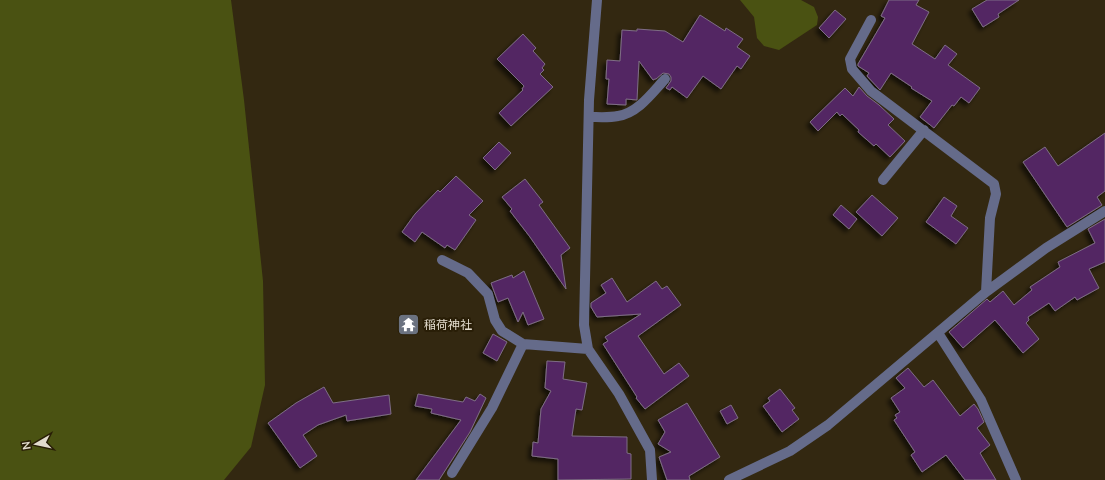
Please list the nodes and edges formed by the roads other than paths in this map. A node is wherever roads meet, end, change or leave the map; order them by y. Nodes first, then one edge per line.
1 (597, 0) edge
2 (872, 20) dead end
3 (664, 79) dead end
4 (589, 117) junction
5 (924, 130) junction
6 (883, 180) dead end
7 (1105, 211) edge
8 (442, 260) dead end
9 (986, 292) junction
10 (938, 333) junction
11 (523, 344) junction
12 (588, 349) junction
13 (452, 473) dead end
14 (652, 480) edge
15 (729, 480) edge
16 (1016, 480) edge

1 - 4 street
2 - 5 street
3 - 4 street
4 - 12 street
5 - 6 street
5 - 9 street
7 - 9 street
8 - 11 street
9 - 10 street
10 - 15 street
10 - 16 street
11 - 12 street
11 - 13 street
12 - 14 street

